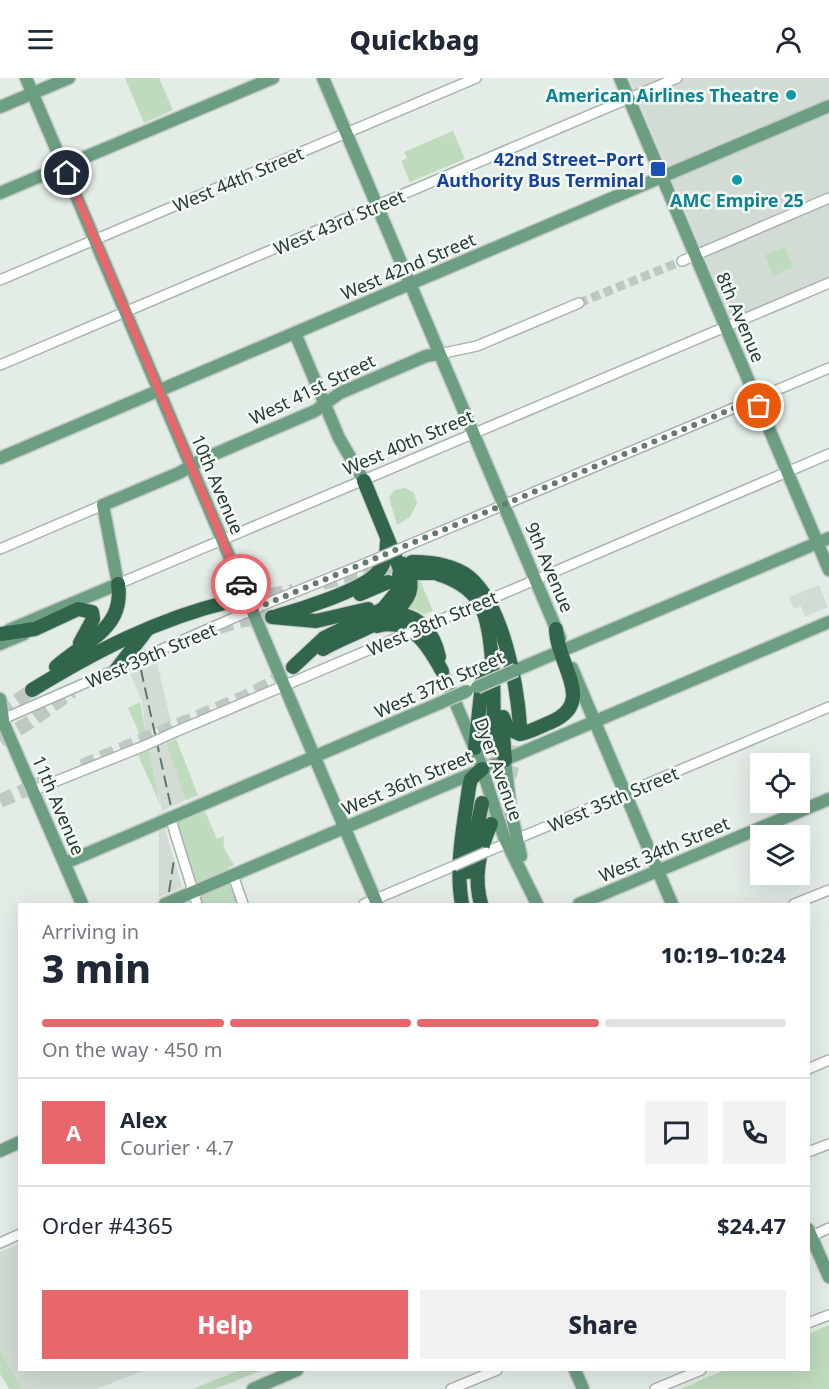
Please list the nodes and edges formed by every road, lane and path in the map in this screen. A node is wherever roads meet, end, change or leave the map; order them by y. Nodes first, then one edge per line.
1 (26, 78) edge
2 (69, 78) edge
3 (273, 78) edge
4 (323, 78) edge
5 (476, 78) edge
6 (620, 78) edge
7 (677, 78) edge
8 (33, 93) junction
9 (628, 98) junction
10 (829, 106) edge
11 (0, 107) edge
12 (346, 133) junction
13 (64, 167) junction
14 (662, 177) junction
15 (0, 194) edge
16 (829, 198) edge
17 (377, 206) junction
18 (95, 240) junction
19 (695, 255) junction
20 (681, 261) tunnel mouth
21 (0, 280) edge
22 (829, 283) edge
23 (410, 285) junction
24 (579, 303) tunnel mouth
25 (125, 311) junction
26 (726, 327) junction
27 (295, 333) junction
28 (439, 354) junction
29 (0, 365) edge
30 (829, 368) edge
31 (159, 391) junction
32 (756, 399) junction
33 (325, 405) junction
34 (473, 434) junction
35 (829, 454) edge
36 (0, 458) edge
37 (191, 466) junction
38 (787, 472) junction
39 (364, 481) junction
40 (504, 505) junction
41 (103, 506) junction
42 (222, 540) junction
43 (823, 541) edge
44 (394, 543) junction
45 (0, 549) edge
46 (829, 570) edge
47 (438, 574) junction
48 (535, 578) junction
49 (388, 582) dead end
50 (118, 584) junction
51 (478, 586) junction
52 (228, 602) tunnel mouth
53 (252, 610) junction
54 (393, 614) junction
55 (494, 614) junction
56 (272, 617) junction
57 (829, 622) edge
58 (150, 628) junction
59 (364, 629) junction
60 (556, 629) joint
61 (0, 637) edge
62 (489, 638) junction
63 (76, 650) junction
64 (562, 651) junction
65 (116, 670) junction
66 (442, 671) junction
67 (284, 686) junction
68 (0, 699) edge
69 (829, 708) edge
70 (2, 717) edge
71 (503, 717) junction
72 (594, 722) junction
73 (520, 726) tunnel mouth
74 (492, 744) dead end
75 (475, 748) junction
76 (315, 758) junction
77 (505, 760) junction
78 (482, 769) junction
79 (34, 790) junction
80 (624, 794) junction
81 (829, 800) edge
82 (482, 803) dead end
83 (170, 817) junction
84 (491, 824) tunnel mouth
85 (345, 828) junction
86 (512, 841) junction
87 (65, 863) junction
88 (657, 871) junction
89 (233, 875) junction
90 (829, 890) edge
91 (195, 898) edge
92 (472, 901) edge
93 (82, 903) edge
94 (170, 903) edge
95 (243, 903) edge
96 (372, 903) edge
97 (537, 903) edge
98 (581, 903) edge
99 (672, 903) edge
100 (796, 903) edge
101 (829, 1060) edge
102 (810, 1067) edge
103 (18, 1143) edge
104 (829, 1144) edge
105 (0, 1151) edge
106 (810, 1151) edge
107 (829, 1228) edge
108 (810, 1234) edge
109 (18, 1235) edge
110 (0, 1243) edge
111 (829, 1277) edge
112 (829, 1315) edge
113 (810, 1322) edge
114 (495, 1371) edge
115 (575, 1371) edge
116 (699, 1371) edge
117 (279, 1373) edge
118 (253, 1389) edge
119 (286, 1389) edge
120 (451, 1389) edge
121 (583, 1389) edge
122 (655, 1389) edge

1 - 8 main road, 10th Avenue
2 - 8 main road
3 - 13 main road
4 - 12 main road, 9th Avenue
5 - 12 street, West 44th Street
6 - 9 main road, 8th Avenue
7 - 9 street, West 43rd Street
8 - 11 main road
8 - 13 main road, 10th Avenue
9 - 14 main road, 8th Avenue
9 - 17 street, West 43rd Street
10 - 14 main road, West 42nd Street
12 - 17 main road, 9th Avenue
12 - 18 street, West 44th Street
13 - 15 main road
13 - 18 main road, 10th Avenue
14 - 19 main road, 8th Avenue
14 - 23 main road, West 42nd Street
16 - 19 street
17 - 23 main road, 9th Avenue
17 - 25 street, West 43rd Street
18 - 21 street, West 44th Street
18 - 25 main road, 10th Avenue
19 - 20 street
19 - 26 main road, 8th Avenue
22 - 26 street, West 40th Street
23 - 27 main road, West 42nd Street
23 - 28 main road, 9th Avenue
24 - 28 street, West 41st Street
25 - 29 street, West 43rd Street
25 - 31 main road, 10th Avenue
26 - 32 main road, 8th Avenue
26 - 34 street, West 40th Street
27 - 31 main road, West 42nd Street
27 - 33 main road
28 - 33 main road, West 41st Street
28 - 34 main road, 9th Avenue
30 - 32 street, West 39th Street
31 - 36 main road, West 42nd Street
31 - 37 main road, 10th Avenue
32 - 38 main road, 8th Avenue
32 - 40 street, West 39th Street
33 - 37 main road, West 41st Street
33 - 39 main road
34 - 39 street, West 40th Street
34 - 40 main road, 9th Avenue
35 - 38 street, West 38th Street
37 - 41 main road, West 41st Street
37 - 42 main road, 10th Avenue
38 - 43 main road, 8th Avenue
38 - 48 street, West 38th Street
39 - 42 street, West 40th Street
39 - 44 highway
40 - 44 street, West 39th Street
40 - 48 main road, 9th Avenue
41 - 45 street, West 41st Street
41 - 50 main road
42 - 50 street, West 40th Street
42 - 53 main road, 10th Avenue
43 - 46 main road, 8th Avenue
43 - 64 main road, West 37th Street
44 - 53 street, West 39th Street, bridge
44 - 54 highway
44 - 56 highway
44 - 56 highway
44 - 59 highway
47 - 51 highway
47 - 51 highway
47 - 62 highway
48 - 60 main road, 9th Avenue
48 - 67 street, West 38th Street, bridge
49 - 56 highway
50 - 61 main road, West 40th Street
50 - 63 highway
51 - 55 highway
52 - 58 highway
53 - 65 street, West 39th Street
53 - 67 main road, 10th Avenue
54 - 59 highway
54 - 66 highway
55 - 71 highway
55 - 73 highway
57 - 72 main road, West 36th Street
58 - 63 highway
58 - 65 highway
59 - 66 highway
60 - 64 highway
61 - 63 highway
62 - 74 highway
62 - 75 highway
64 - 71 highway
64 - 72 main road
64 - 76 main road, West 37th Street, bridge
65 - 70 street, West 39th Street
66 - 75 main road, Dyer Avenue
67 - 76 main road, 10th Avenue
67 - 79 street, West 38th Street, bridge
68 - 70 main road, 11th Avenue
69 - 80 street, West 35th Street
70 - 79 main road, 11th Avenue
71 - 77 highway
72 - 77 main road, West 36th Street
72 - 80 main road
75 - 78 main road, Dyer Avenue
76 - 83 main road, West 37th Street
76 - 85 main road, 10th Avenue
77 - 78 main road, West 36th Street
77 - 86 main road, Dyer Avenue
78 - 85 main road, West 36th Street
78 - 86 main road, Dyer Avenue
78 - 92 highway
79 - 87 main road, 11th Avenue
80 - 86 street, West 35th Street
80 - 88 main road
81 - 88 main road, West 34th Street
82 - 92 highway
83 - 87 main road, West 37th Street
83 - 91 street
84 - 92 highway
85 - 89 main road, West 36th Street
85 - 96 main road, 10th Avenue
86 - 96 street, West 35th Street, bridge
86 - 97 main road, Dyer Avenue
87 - 93 main road, 11th Avenue
88 - 98 main road, West 34th Street
88 - 99 main road
89 - 91 main road, West 36th Street
89 - 95 street
90 - 100 street
91 - 94 main road, West 36th Street
101 - 102 street
103 - 105 main road
104 - 106 street
107 - 108 street
108 - 111 main road
109 - 110 street
112 - 113 street
114 - 120 street
115 - 121 main road
116 - 122 street
117 - 118 main road
117 - 119 main road

